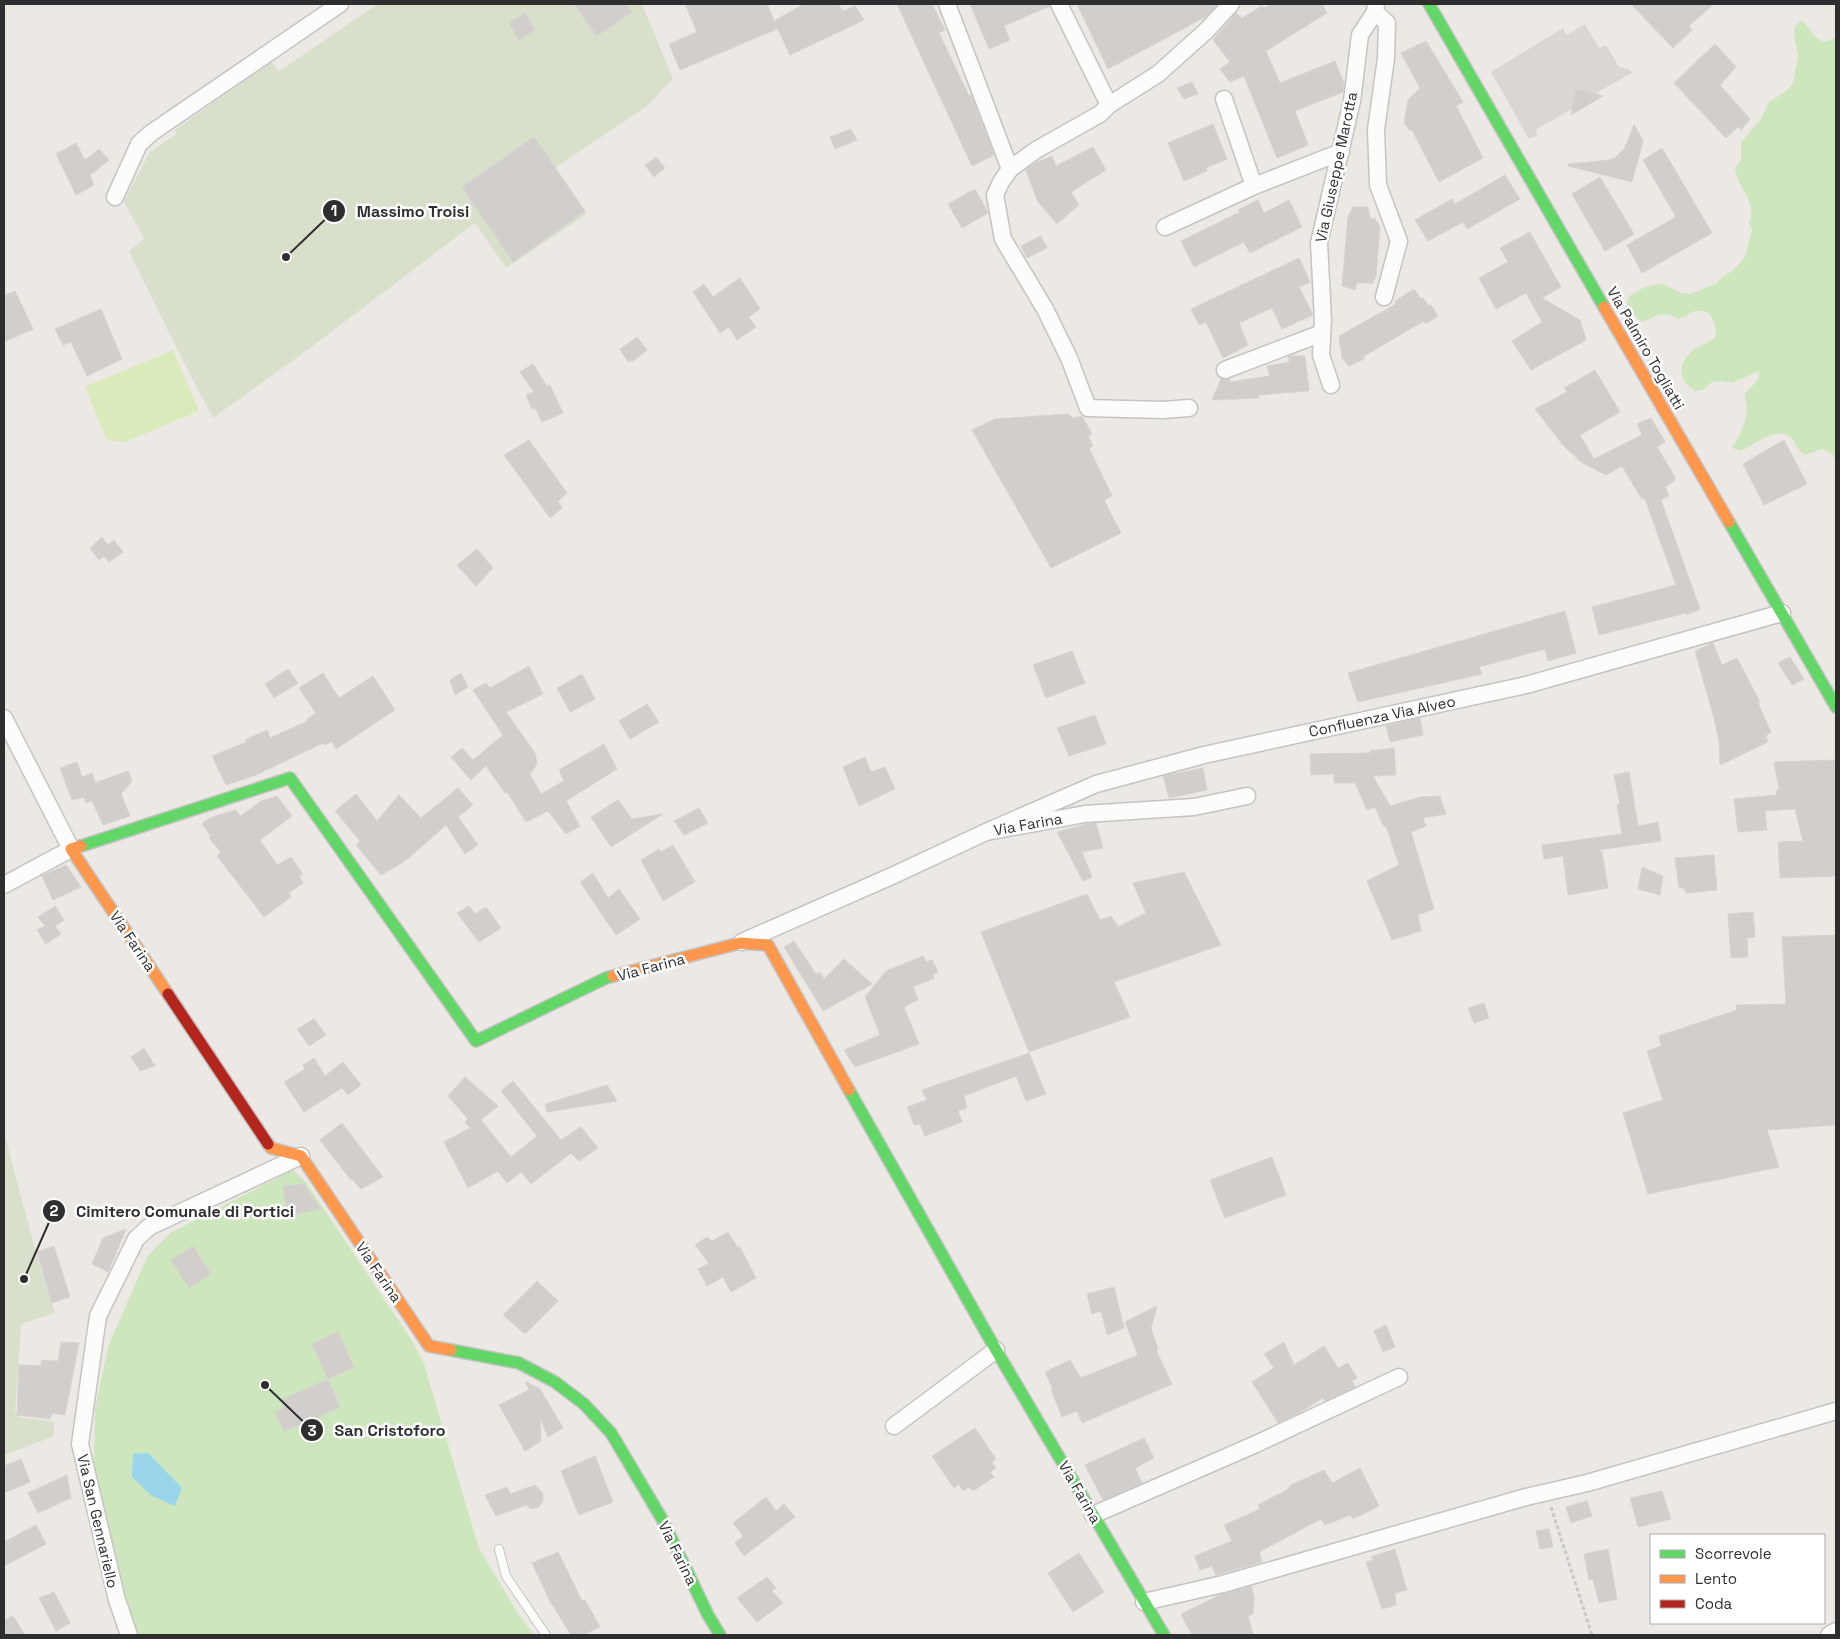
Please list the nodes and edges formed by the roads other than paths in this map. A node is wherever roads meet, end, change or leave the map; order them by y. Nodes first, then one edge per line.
1 (340, 4) edge
2 (947, 4) edge
3 (1059, 4) edge
4 (1229, 4) edge
5 (1429, 4) edge
6 (1376, 8) edge
7 (1224, 99) dead end
8 (1109, 105) junction
9 (1340, 152) junction
10 (1010, 169) junction
11 (1254, 186) junction
12 (115, 197) dead end
13 (1165, 227) dead end
14 (1384, 297) dead end
15 (1322, 333) junction
16 (1225, 370) dead end
17 (1331, 385) dead end
18 (1189, 408) dead end
19 (1782, 613) junction
20 (1836, 707) edge
21 (4, 718) edge
22 (1247, 796) dead end
23 (986, 832) junction
24 (71, 849) junction
25 (4, 885) edge
26 (740, 943) junction
27 (301, 1156) junction
28 (996, 1350) junction
29 (1399, 1377) dead end
30 (1836, 1411) edge
31 (894, 1426) dead end
32 (1093, 1515) junction
33 (499, 1549) dead end
34 (1144, 1602) junction
35 (1836, 1631) edge
36 (129, 1635) edge
37 (546, 1635) edge
38 (720, 1635) edge
39 (1164, 1635) edge
40 (1829, 1635) edge

1 - 12 street
2 - 10 street
3 - 8 street
4 - 8 street
5 - 19 street, Via Palmiro Togliatti
6 - 9 street, Via Giuseppe Marotta
6 - 14 street, Via Giuseppe Marotta
7 - 11 street
8 - 10 street
9 - 11 street
9 - 15 street, Via Giuseppe Marotta
10 - 18 street
11 - 13 street
15 - 16 street
15 - 17 street, Via Giuseppe Marotta
19 - 20 street, Via Palmiro Togliatti
19 - 23 street, Confluenza Via Alveo
21 - 24 street
22 - 23 street, Via Farina
23 - 26 street, Via Farina
24 - 25 street
24 - 26 street, Via Farina
24 - 27 street, Via Farina
26 - 28 street, Via Farina
27 - 36 street, Via San Gennariello
27 - 38 street, Via Farina
28 - 31 street
28 - 32 street, Via Farina
29 - 32 street
30 - 34 street
32 - 34 street, Via Farina
33 - 37 lane
34 - 39 street, Via Farina
35 - 40 street

